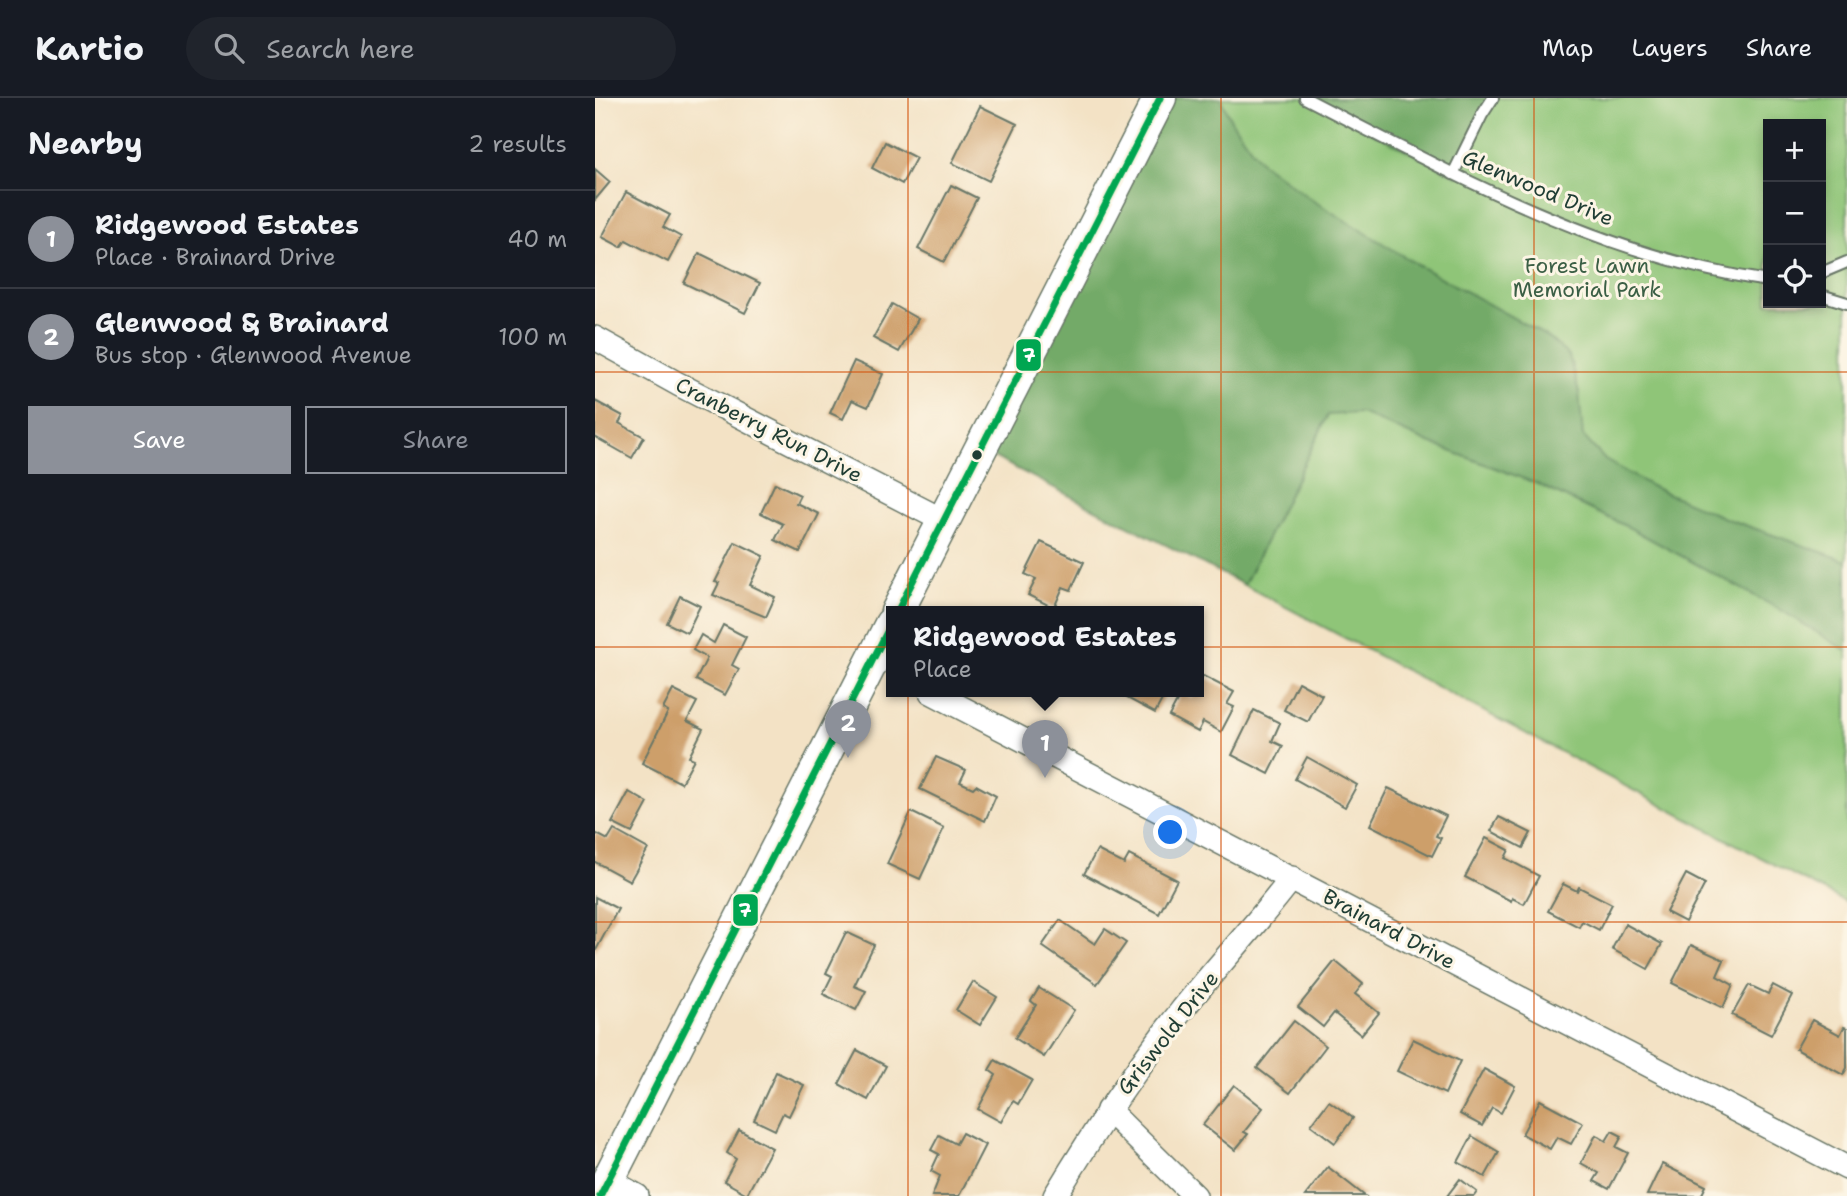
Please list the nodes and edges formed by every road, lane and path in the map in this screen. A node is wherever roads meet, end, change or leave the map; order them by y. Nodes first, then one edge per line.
1 (1160, 98) edge
2 (1305, 98) edge
3 (1493, 98) edge
4 (1453, 174) junction
5 (1847, 262) edge
6 (1826, 271) edge
7 (1763, 280) edge
8 (1826, 297) edge
9 (1847, 303) edge
10 (595, 338) edge
11 (944, 521) junction
12 (900, 606) edge
13 (886, 646) edge
14 (881, 667) edge
15 (941, 697) edge
16 (1292, 878) junction
17 (1108, 1110) junction
18 (1847, 1168) edge
19 (604, 1188) edge
20 (638, 1196) edge
21 (1055, 1196) edge
22 (1195, 1196) edge

1 - 11 street
2 - 4 lane, Glenwood Drive
3 - 4 lane
4 - 7 lane, Glenwood Drive
5 - 6 lane
8 - 9 lane
10 - 11 street, Cranberry Run Drive
11 - 12 street
13 - 14 street
14 - 19 street
15 - 16 street, Brainard Drive
16 - 17 street, Griswold Drive
16 - 18 street, Brainard Drive
17 - 21 street, Griswold Drive
17 - 22 street
19 - 20 street

